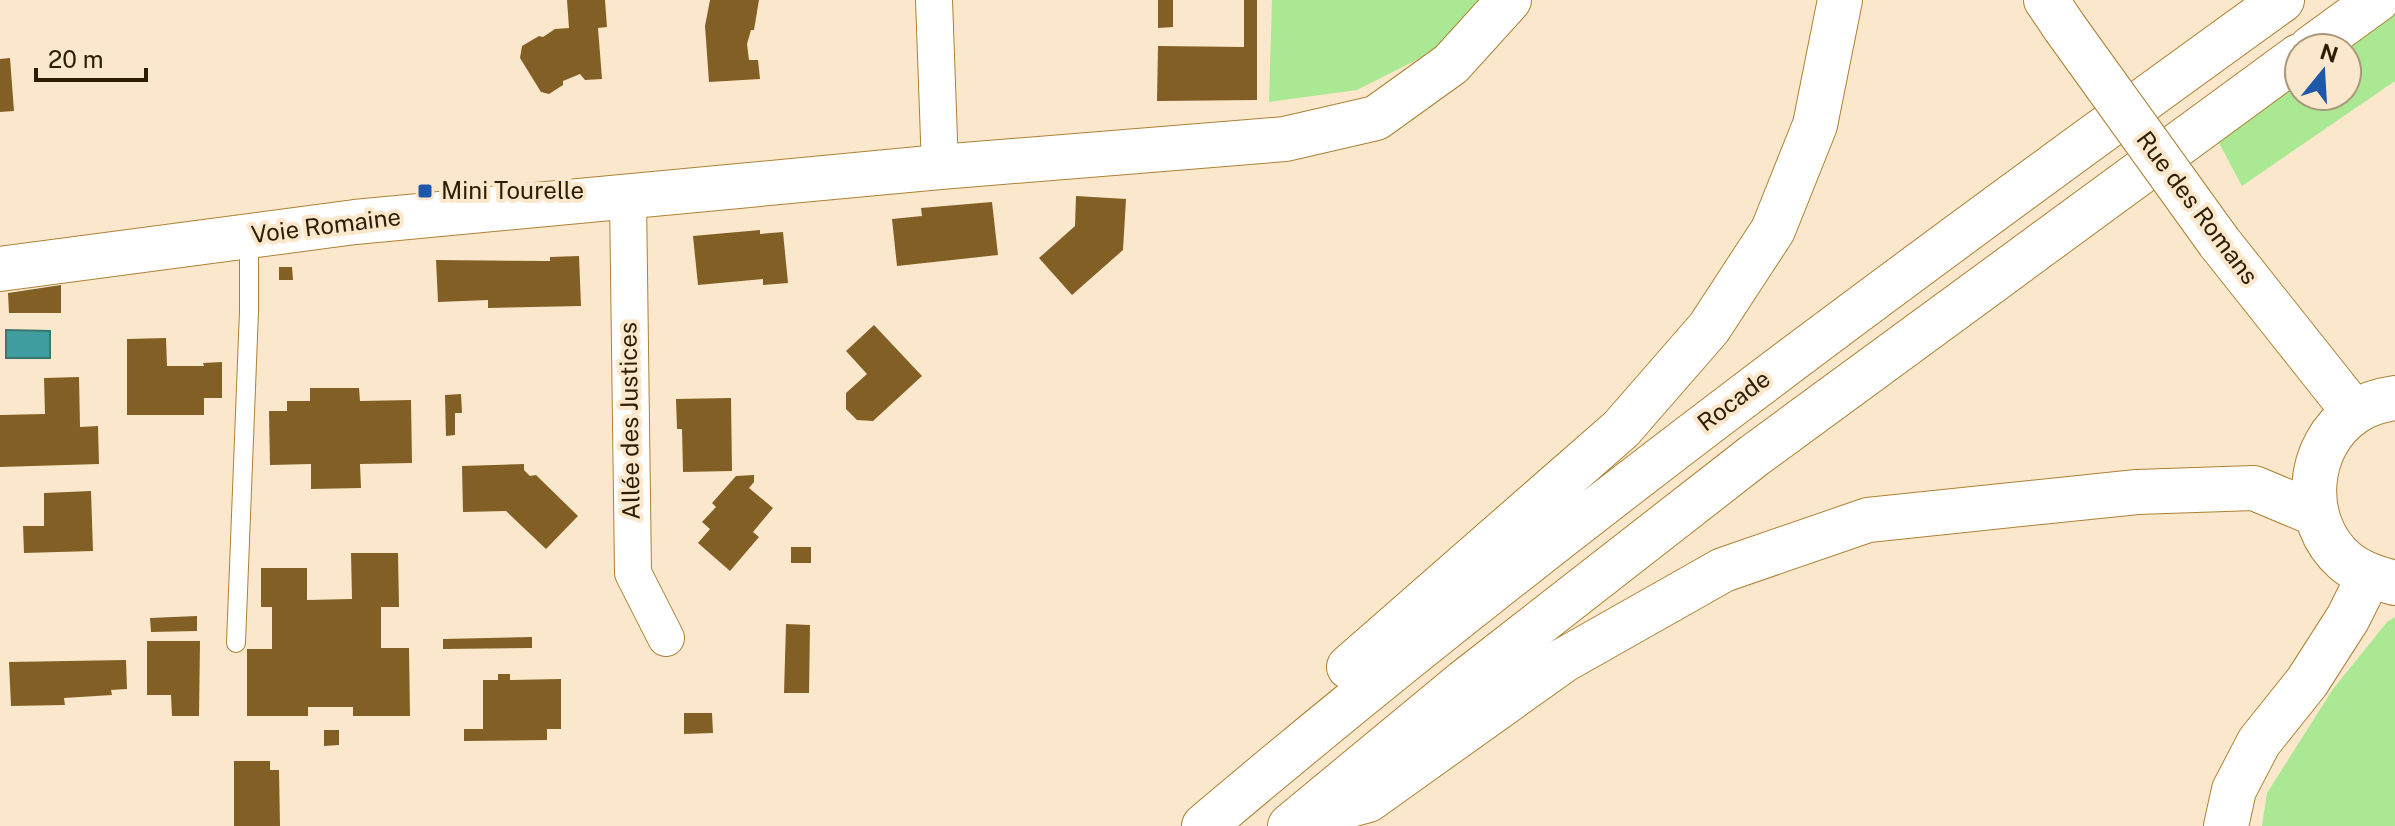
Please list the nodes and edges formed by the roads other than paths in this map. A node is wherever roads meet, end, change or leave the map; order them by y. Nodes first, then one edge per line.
1 (934, 0) edge
2 (1509, 0) edge
3 (1840, 0) edge
4 (2282, 0) edge
5 (2377, 0) edge
6 (2056, 14) edge
7 (2333, 32) edge
8 (2283, 68) edge
9 (940, 167) junction
10 (628, 197) junction
11 (249, 235) junction
12 (0, 269) edge
13 (2395, 398) edge
14 (2354, 412) junction
15 (2316, 514) junction
16 (2382, 579) edge
17 (666, 638) dead end
18 (236, 643) dead end
19 (1239, 796) junction
20 (1295, 822) edge
21 (1204, 826) edge
22 (2226, 826) edge

1 - 9 street
2 - 9 main road, Voie Romaine
3 - 19 main road
4 - 19 main road, Rocade
5 - 7 main road
6 - 14 main road, Rue des Romans, bridge
8 - 20 main road
9 - 10 main road, Voie Romaine
10 - 11 main road, Voie Romaine
10 - 17 street, Allée des Justices
11 - 12 main road, Voie Romaine
11 - 18 lane
13 - 14 main road
14 - 15 main road
15 - 16 main road
15 - 20 main road
16 - 22 main road
19 - 21 main road, Rocade

